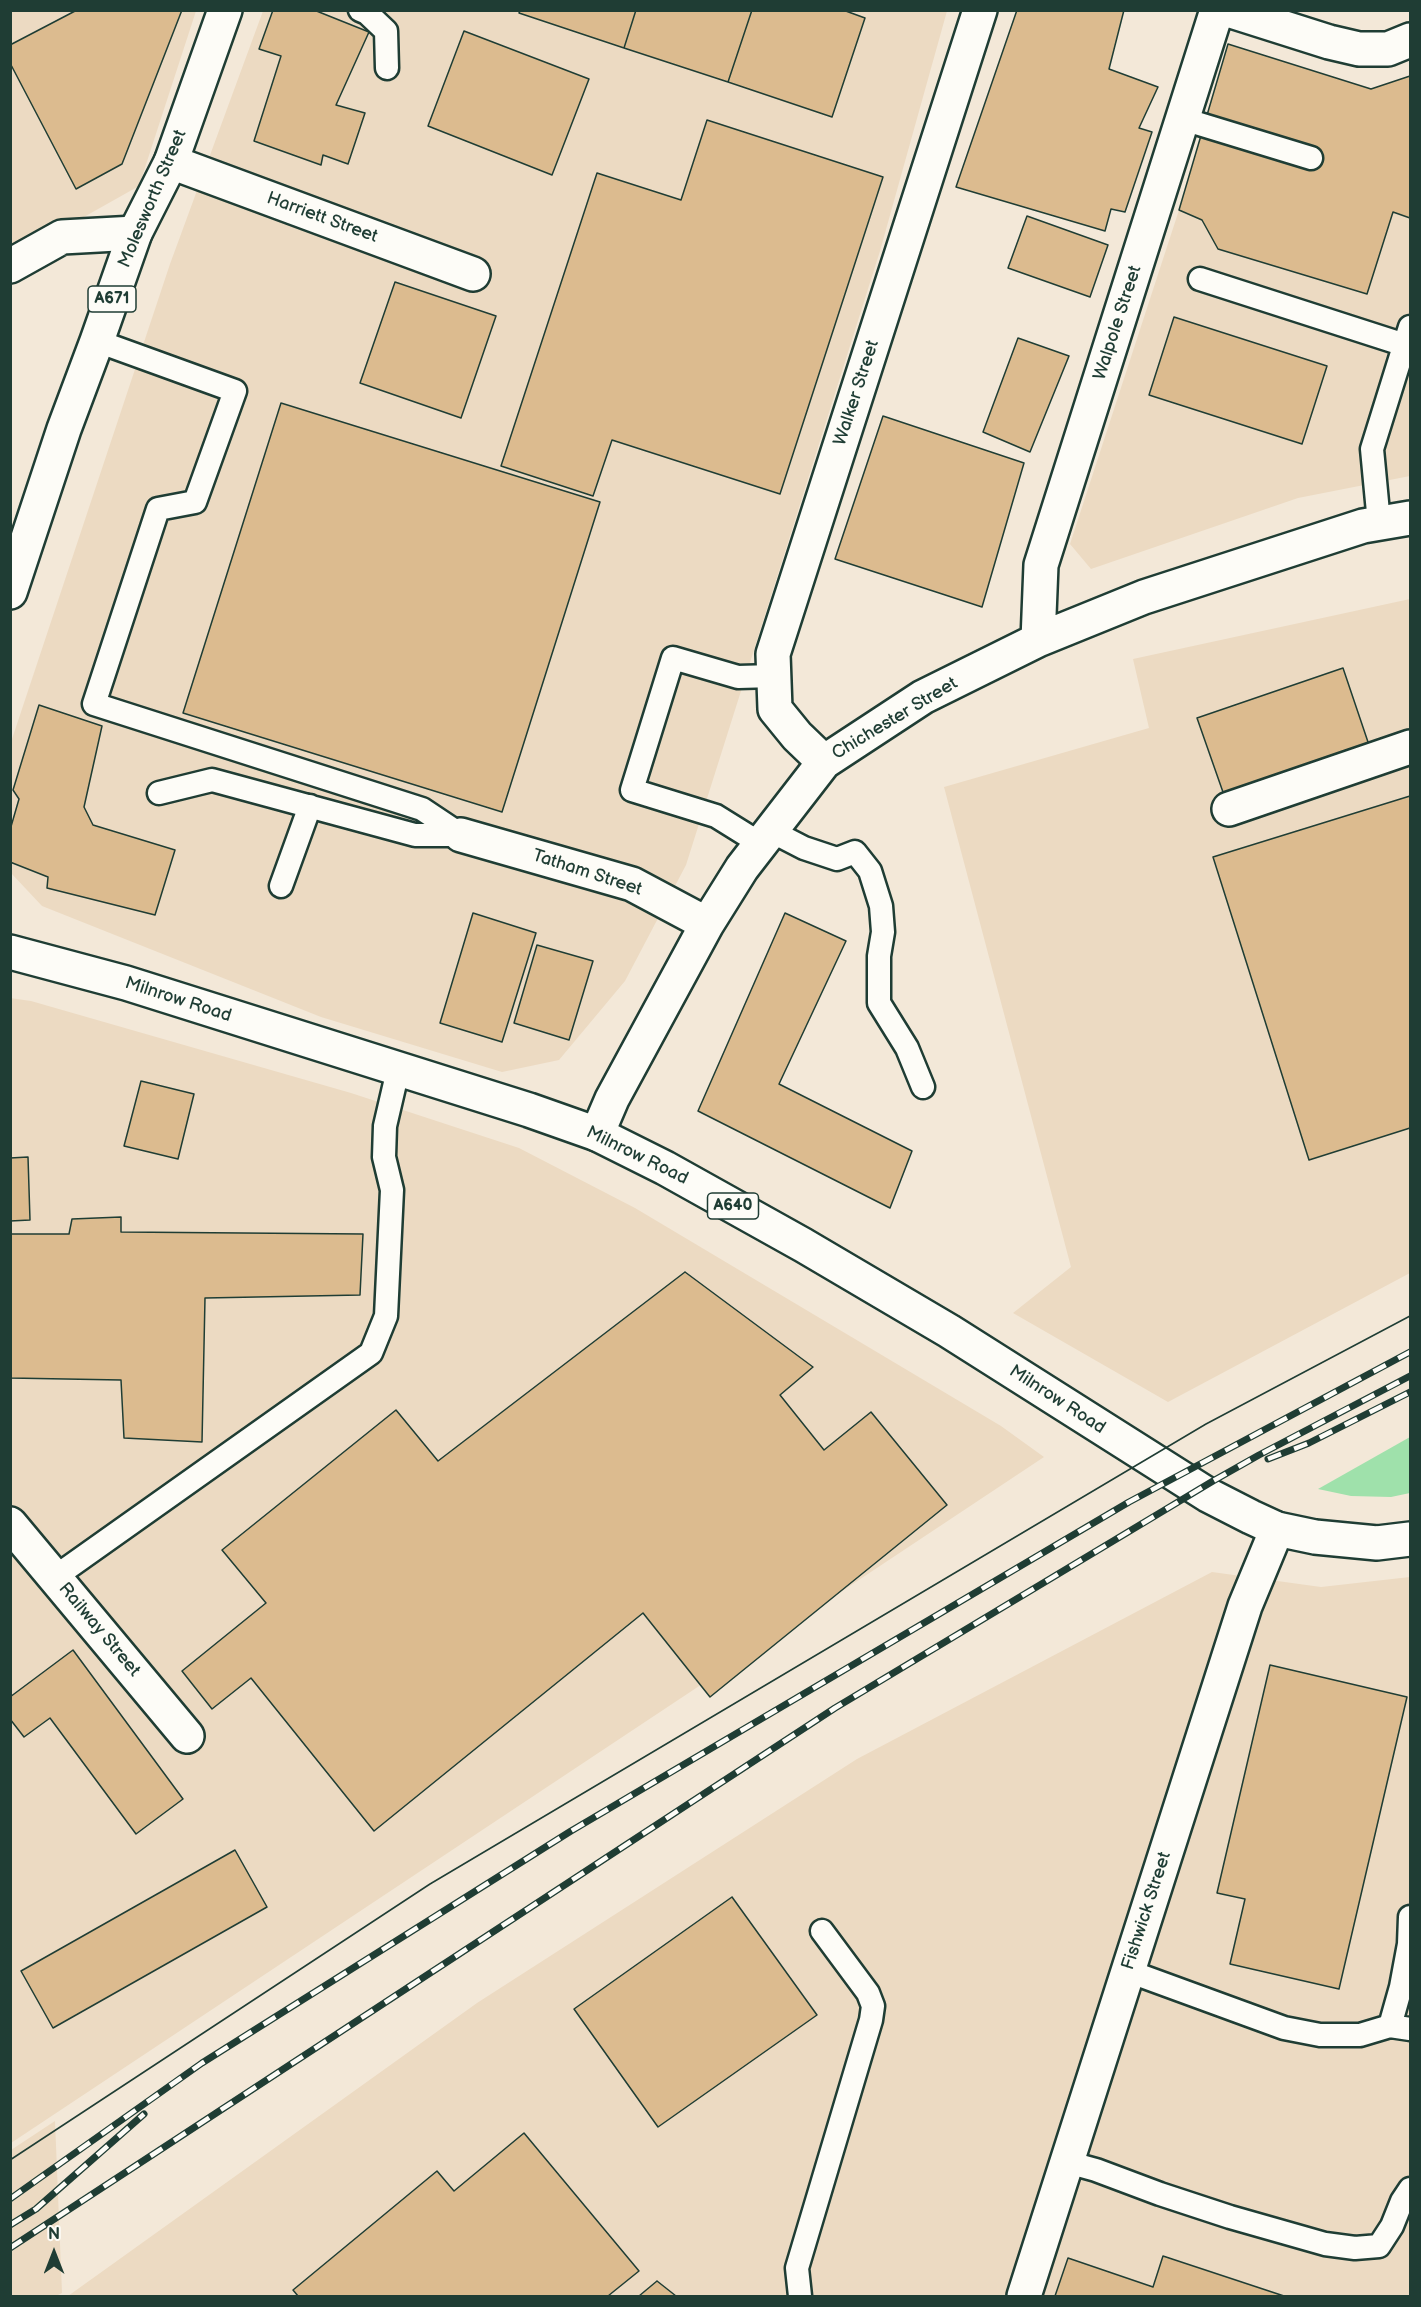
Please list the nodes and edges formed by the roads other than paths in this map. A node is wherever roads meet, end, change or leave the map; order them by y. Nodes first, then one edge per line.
1 (225, 10) edge
2 (360, 10) edge
3 (980, 10) edge
4 (1217, 10) edge
5 (1228, 10) edge
6 (1410, 40) edge
7 (387, 68) dead end
8 (1183, 119) junction
9 (1311, 158) dead end
10 (171, 162) junction
11 (135, 233) junction
12 (10, 266) edge
13 (473, 274) dead end
14 (1200, 279) dead end
15 (1408, 336) edge
16 (98, 341) junction
17 (1410, 518) edge
18 (1378, 523) junction
19 (10, 592) edge
20 (1038, 640) junction
21 (774, 676) junction
22 (1410, 747) edge
23 (824, 762) junction
24 (159, 793) dead end
25 (310, 806) junction
26 (1229, 809) dead end
27 (461, 835) junction
28 (766, 837) junction
29 (281, 886) dead end
30 (707, 924) junction
31 (10, 952) edge
32 (398, 1070) junction
33 (923, 1087) dead end
34 (597, 1134) junction
35 (10, 1524) edge
36 (1277, 1529) junction
37 (1410, 1539) edge
38 (55, 1577) junction
39 (187, 1736) dead end
40 (1410, 1917) edge
41 (822, 1931) dead end
42 (1128, 1971) junction
43 (1400, 2027) edge
44 (1067, 2162) junction
45 (1410, 2190) edge
46 (800, 2296) edge
47 (1024, 2296) edge

1 - 10 street, Molesworth Street / A671
2 - 7 lane
3 - 21 street, Walker Street
4 - 8 street, Walpole Street
5 - 6 street
8 - 9 lane
8 - 20 street, Walpole Street
10 - 11 street, Molesworth Street / A671
10 - 13 street, Harriett Street
11 - 12 street
11 - 16 street, Molesworth Street / A671
14 - 15 lane
15 - 18 lane
16 - 19 street, Molesworth Street / A671
16 - 27 lane
17 - 18 street, Chichester Street
18 - 20 street, Chichester Street
20 - 23 street, Chichester Street
21 - 23 street, Walker Street
21 - 28 lane
22 - 26 street
23 - 28 street, Chichester Street
24 - 25 lane
25 - 27 lane
25 - 29 lane
27 - 30 street, Tatham Street
28 - 30 street, Chichester Street
28 - 33 lane
30 - 34 street, Chichester Street
31 - 32 street, Milnrow Road / A640
32 - 34 street, Milnrow Road / A640
32 - 38 lane
34 - 36 street, Milnrow Road / A640
35 - 38 street, Railway Street
36 - 37 street, Milnrow Road / A640
36 - 42 street, Fishwick Street
38 - 39 street, Railway Street
40 - 43 lane
41 - 46 lane
42 - 43 lane
42 - 44 street, Fishwick Street
44 - 45 lane
44 - 47 street, Fishwick Street

